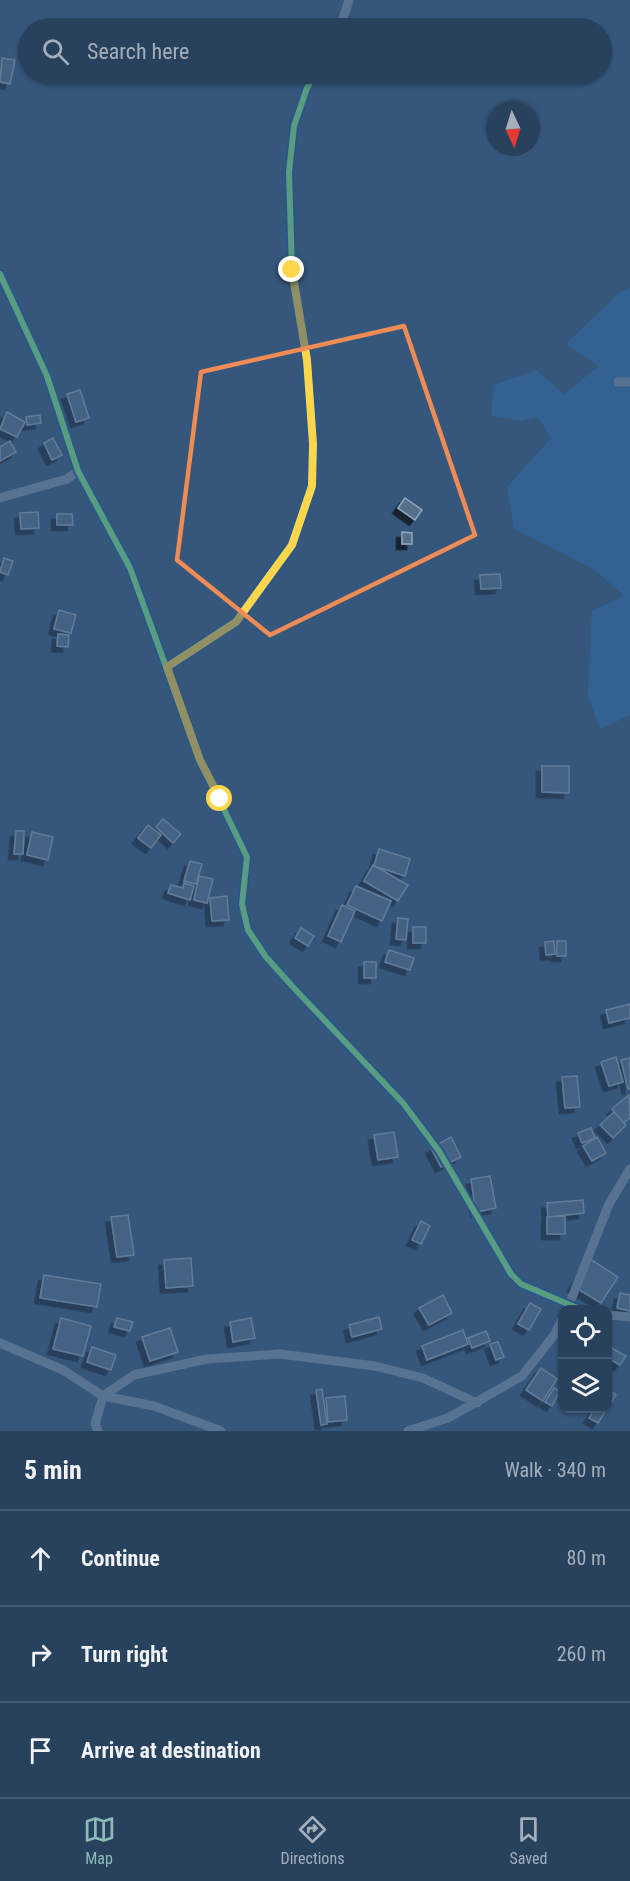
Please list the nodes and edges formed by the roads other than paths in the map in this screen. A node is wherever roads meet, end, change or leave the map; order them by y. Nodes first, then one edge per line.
1 (349, 0) edge
2 (343, 18) edge
3 (311, 84) edge
4 (0, 274) edge
5 (618, 382) dead end
6 (630, 382) edge
7 (78, 471) junction
8 (0, 498) edge
9 (167, 667) junction
10 (630, 1169) edge
11 (562, 1305) edge
12 (569, 1305) edge
13 (612, 1315) edge
14 (630, 1317) edge
15 (558, 1328) edge
16 (0, 1343) edge
17 (103, 1396) junction
18 (477, 1403) junction
19 (96, 1429) edge
20 (220, 1431) edge
21 (408, 1431) edge

1 - 2 street
3 - 9 street
4 - 7 street
5 - 6 street
7 - 8 street
7 - 9 street
9 - 11 street
10 - 12 street
13 - 14 street
15 - 18 street
16 - 17 street
17 - 18 street
17 - 19 street
17 - 20 street
18 - 21 street

